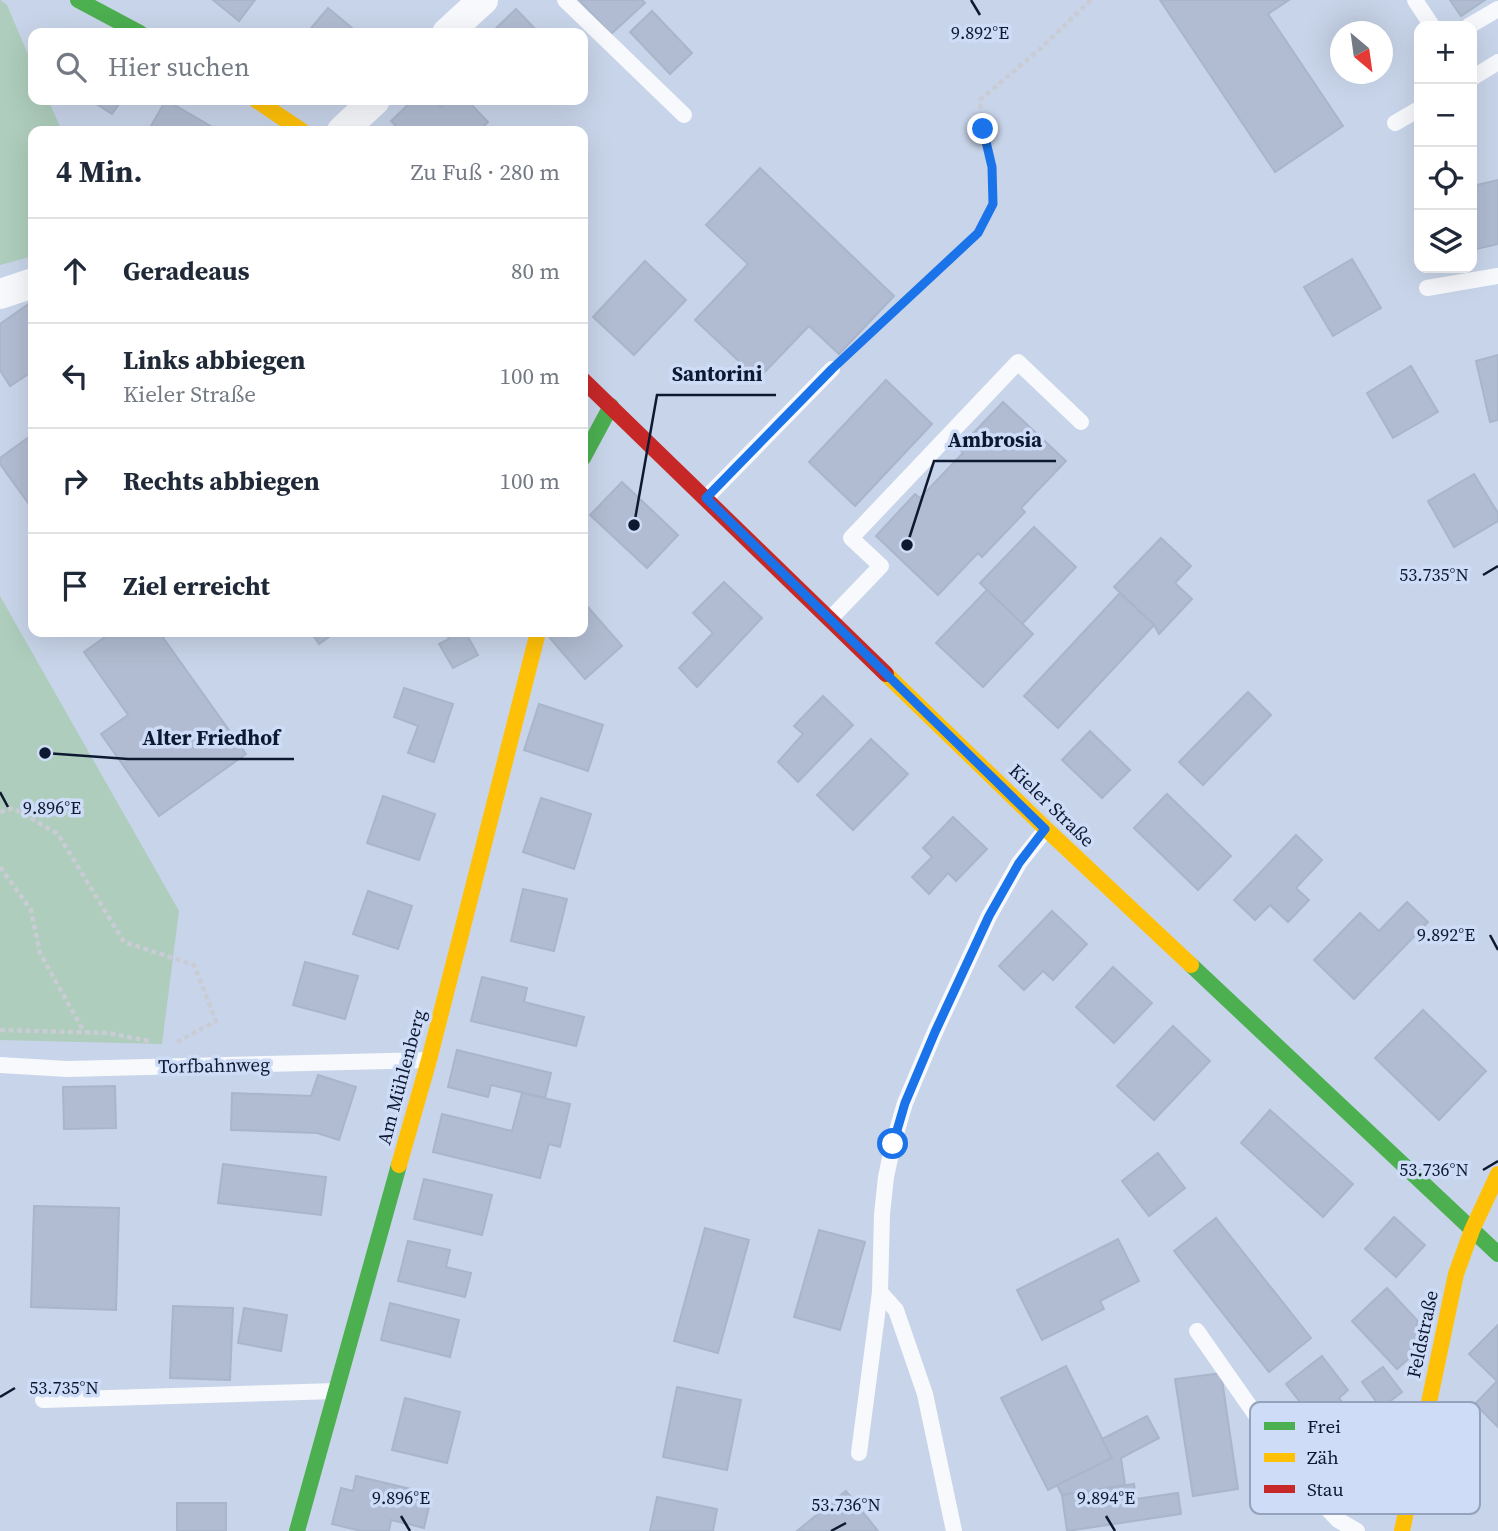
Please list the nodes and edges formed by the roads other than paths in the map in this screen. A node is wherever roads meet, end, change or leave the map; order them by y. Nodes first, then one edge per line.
1 (78, 0) edge
2 (483, 0) edge
3 (565, 0) edge
4 (1415, 0) edge
5 (1498, 9) edge
6 (136, 13) dead end
7 (1429, 21) edge
8 (1477, 21) edge
9 (142, 28) edge
10 (146, 28) edge
11 (452, 28) edge
12 (1498, 62) edge
13 (1477, 75) edge
14 (263, 105) edge
15 (370, 105) edge
16 (1414, 112) edge
17 (684, 115) dead end
18 (1395, 123) dead end
19 (295, 126) edge
20 (347, 126) edge
21 (1498, 276) edge
22 (28, 285) edge
23 (1427, 288) dead end
24 (0, 294) edge
25 (832, 369) road end
26 (588, 385) edge
27 (611, 406) junction
28 (1081, 422) dead end
29 (588, 449) edge
30 (706, 498) junction
31 (830, 619) junction
32 (537, 637) edge
33 (1045, 829) junction
34 (429, 1060) junction
35 (0, 1066) edge
36 (1498, 1174) edge
37 (1472, 1230) junction
38 (1498, 1254) edge
39 (880, 1292) junction
40 (1196, 1331) dead end
41 (336, 1391) junction
42 (43, 1400) dead end
43 (1429, 1402) edge
44 (1250, 1408) edge
45 (859, 1453) dead end
46 (1332, 1514) edge
47 (297, 1531) edge
48 (954, 1531) edge
49 (1357, 1531) edge

1 - 9 main road
2 - 11 street
3 - 17 lane
4 - 7 lane
5 - 8 lane
6 - 10 main road
12 - 13 lane
14 - 19 main road
15 - 20 street
16 - 18 lane
21 - 23 lane
22 - 24 street
25 - 30 lane
26 - 27 main road, Kieler Straße
27 - 29 main road
27 - 30 main road, Kieler Straße
28 - 31 lane
30 - 31 main road, Kieler Straße
31 - 33 main road, Kieler Straße
32 - 34 main road, Am Mühlenberg
33 - 37 main road, Kieler Straße
33 - 39 lane
34 - 35 lane, Torfbahnweg
34 - 41 main road, Am Mühlenberg
36 - 37 main road, Feldstraße
37 - 38 main road, Kieler Straße
37 - 43 main road, Feldstraße
39 - 45 lane
39 - 48 lane
40 - 44 lane
41 - 42 lane
41 - 47 main road, Am Mühlenberg
46 - 49 lane

